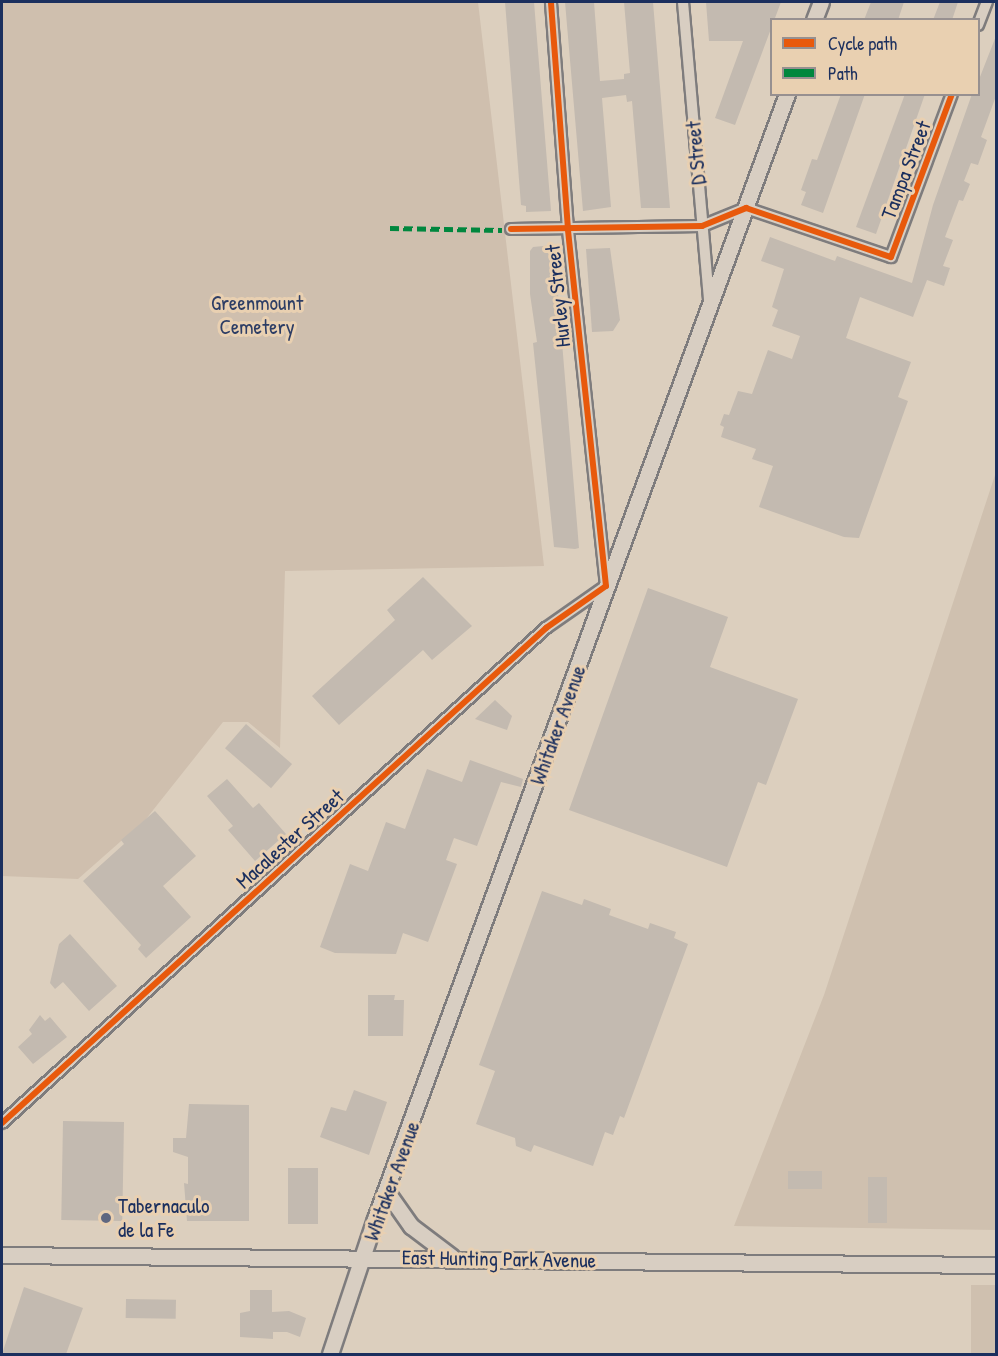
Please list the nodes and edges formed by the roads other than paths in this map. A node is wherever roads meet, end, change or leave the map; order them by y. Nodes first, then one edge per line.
1 (551, 2) edge
2 (683, 2) edge
3 (821, 2) edge
4 (987, 2) edge
5 (815, 18) edge
6 (980, 20) edge
7 (786, 96) edge
8 (951, 96) edge
9 (746, 208) junction
10 (702, 226) junction
11 (511, 229) dead end
12 (568, 229) junction
13 (709, 305) junction
14 (606, 586) junction
15 (2, 1123) edge
16 (387, 1192) junction
17 (2, 1255) edge
18 (364, 1257) junction
19 (455, 1258) junction
20 (996, 1265) edge
21 (330, 1354) edge

1 - 12 street, Hurley Street
2 - 10 street, D Street
3 - 5 main road
4 - 6 street
7 - 9 main road, Whitaker Avenue
8 - 9 street, Tampa Street
9 - 10 street
9 - 13 main road, Whitaker Avenue
10 - 12 street
10 - 13 street, D Street
11 - 12 street
12 - 14 street, Hurley Street
13 - 14 main road, Whitaker Avenue
14 - 15 street, Macalester Street
14 - 16 main road, Whitaker Avenue
16 - 18 main road, Whitaker Avenue
16 - 19 main road
17 - 18 main road, East Hunting Park Avenue
18 - 19 main road, East Hunting Park Avenue
18 - 21 main road, Whitaker Avenue
19 - 20 main road, East Hunting Park Avenue

